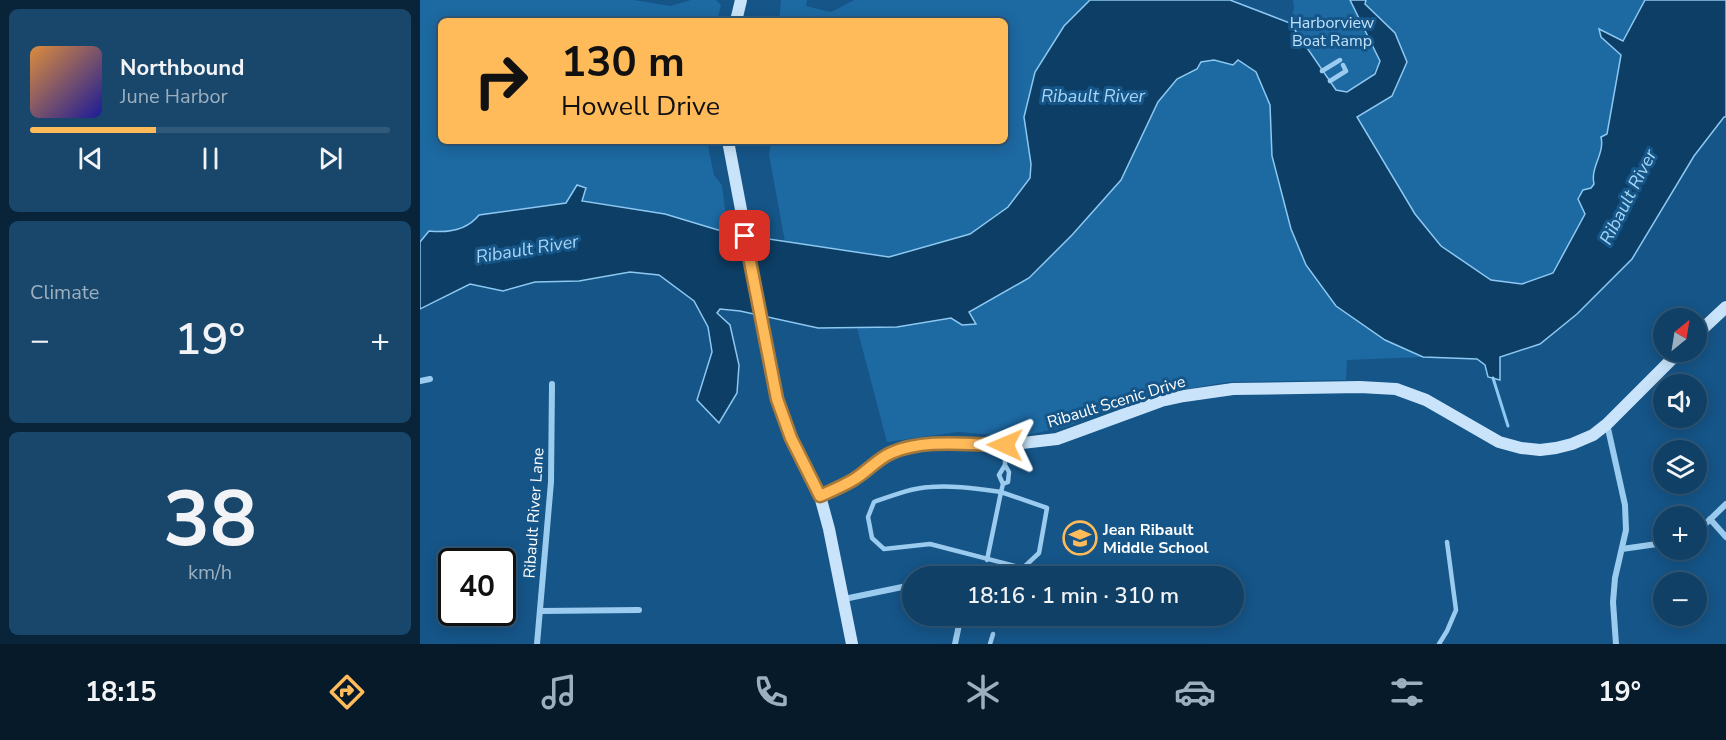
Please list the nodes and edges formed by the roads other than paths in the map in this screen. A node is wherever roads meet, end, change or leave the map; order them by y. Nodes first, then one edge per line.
1 (741, 0) edge
2 (737, 18) edge
3 (1322, 71) dead end
4 (1330, 81) dead end
5 (728, 144) edge
6 (1726, 307) edge
7 (1707, 325) edge
8 (1669, 362) edge
9 (430, 379) dead end
10 (420, 381) edge
11 (552, 384) dead end
12 (1607, 424) junction
13 (1005, 445) junction
14 (1005, 465) junction
15 (1003, 484) junction
16 (1001, 492) junction
17 (820, 496) junction
18 (1726, 504) edge
19 (1710, 519) junction
20 (1707, 522) edge
21 (1726, 537) edge
22 (1447, 542) dead end
23 (1653, 545) edge
24 (1622, 549) junction
25 (987, 560) junction
26 (902, 587) edge
27 (844, 600) junction
28 (540, 610) junction
29 (639, 610) dead end
30 (958, 626) edge
31 (993, 634) dead end
32 (537, 644) edge
33 (852, 644) edge
34 (954, 644) edge
35 (990, 644) edge
36 (1439, 644) edge
37 (1616, 644) edge

1 - 2 street
3 - 4 lane
5 - 17 street
6 - 7 street
8 - 12 street, Ribault Scenic Drive
9 - 10 street
11 - 28 street, Ribault River Lane
12 - 13 street, Ribault Scenic Drive
12 - 24 street
13 - 14 lane
13 - 17 street, Ribault Scenic Drive
14 - 15 lane
14 - 15 lane
15 - 16 lane
16 - 25 lane
16 - 25 lane
16 - 25 lane
17 - 27 street
18 - 19 street
19 - 20 street
19 - 21 street
22 - 36 lane
23 - 24 street
24 - 37 street
26 - 27 street
27 - 33 street
28 - 29 street
28 - 32 street, Ribault River Lane
30 - 34 street
31 - 35 lane

